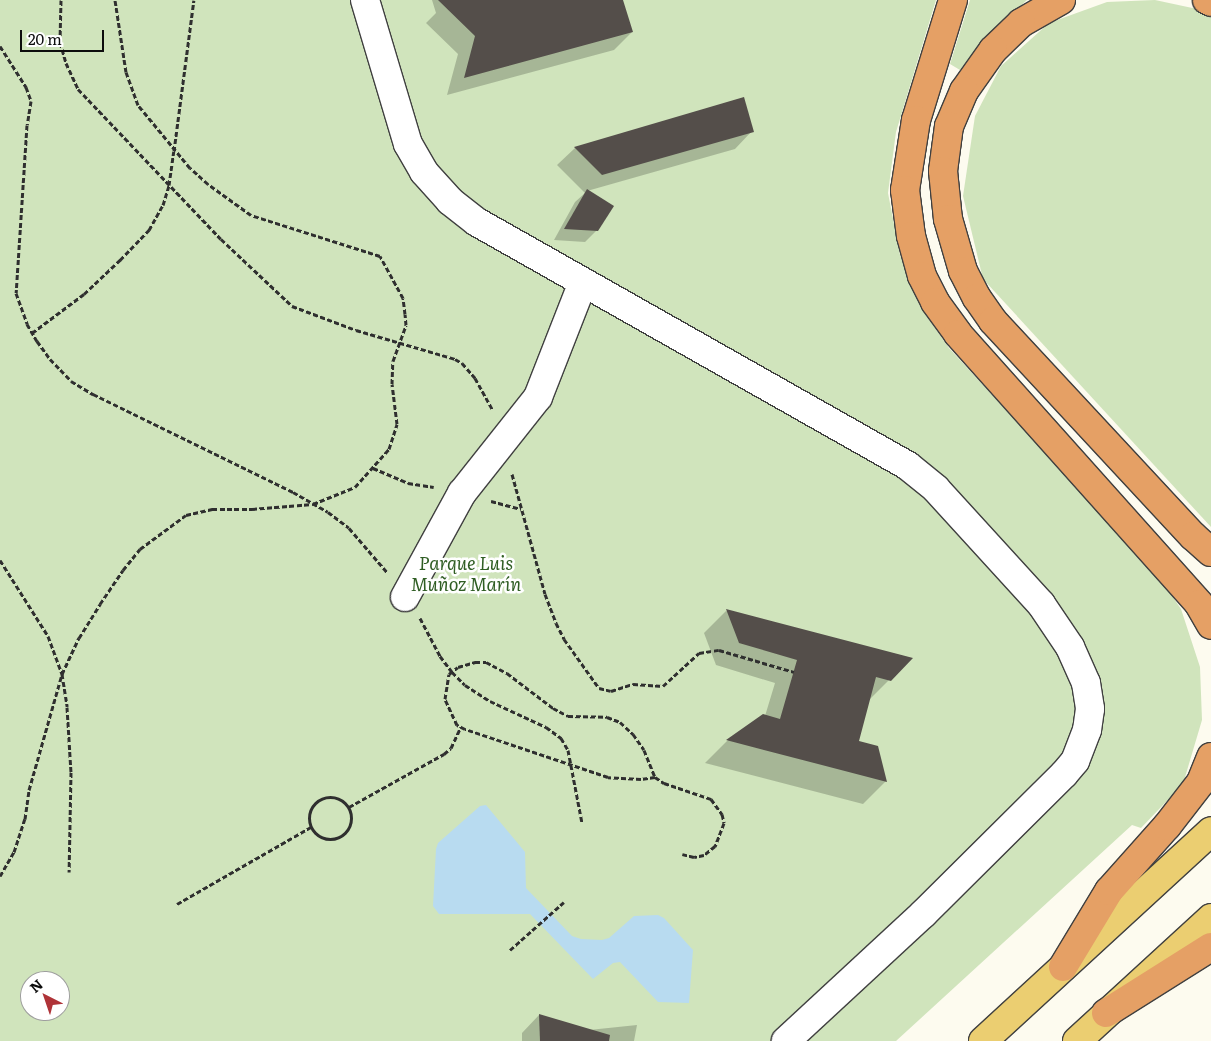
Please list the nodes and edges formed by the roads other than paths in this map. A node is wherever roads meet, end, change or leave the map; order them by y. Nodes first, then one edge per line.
1 (365, 0) edge
2 (953, 0) edge
3 (1061, 0) edge
4 (1207, 0) edge
5 (1211, 2) edge
6 (583, 282) junction
7 (1211, 552) edge
8 (405, 598) road end
9 (1211, 625) edge
10 (1211, 757) edge
11 (1211, 831) edge
12 (1211, 918) edge
13 (1211, 947) edge
14 (1063, 967) junction
15 (1106, 1013) junction
16 (786, 1041) edge
17 (983, 1041) edge
18 (1077, 1041) edge

1 - 6 lane
2 - 9 highway
3 - 7 highway
4 - 5 highway
6 - 8 lane
6 - 16 lane
10 - 14 highway
11 - 14 main road
12 - 15 main road
13 - 15 highway
14 - 17 main road
15 - 18 main road

